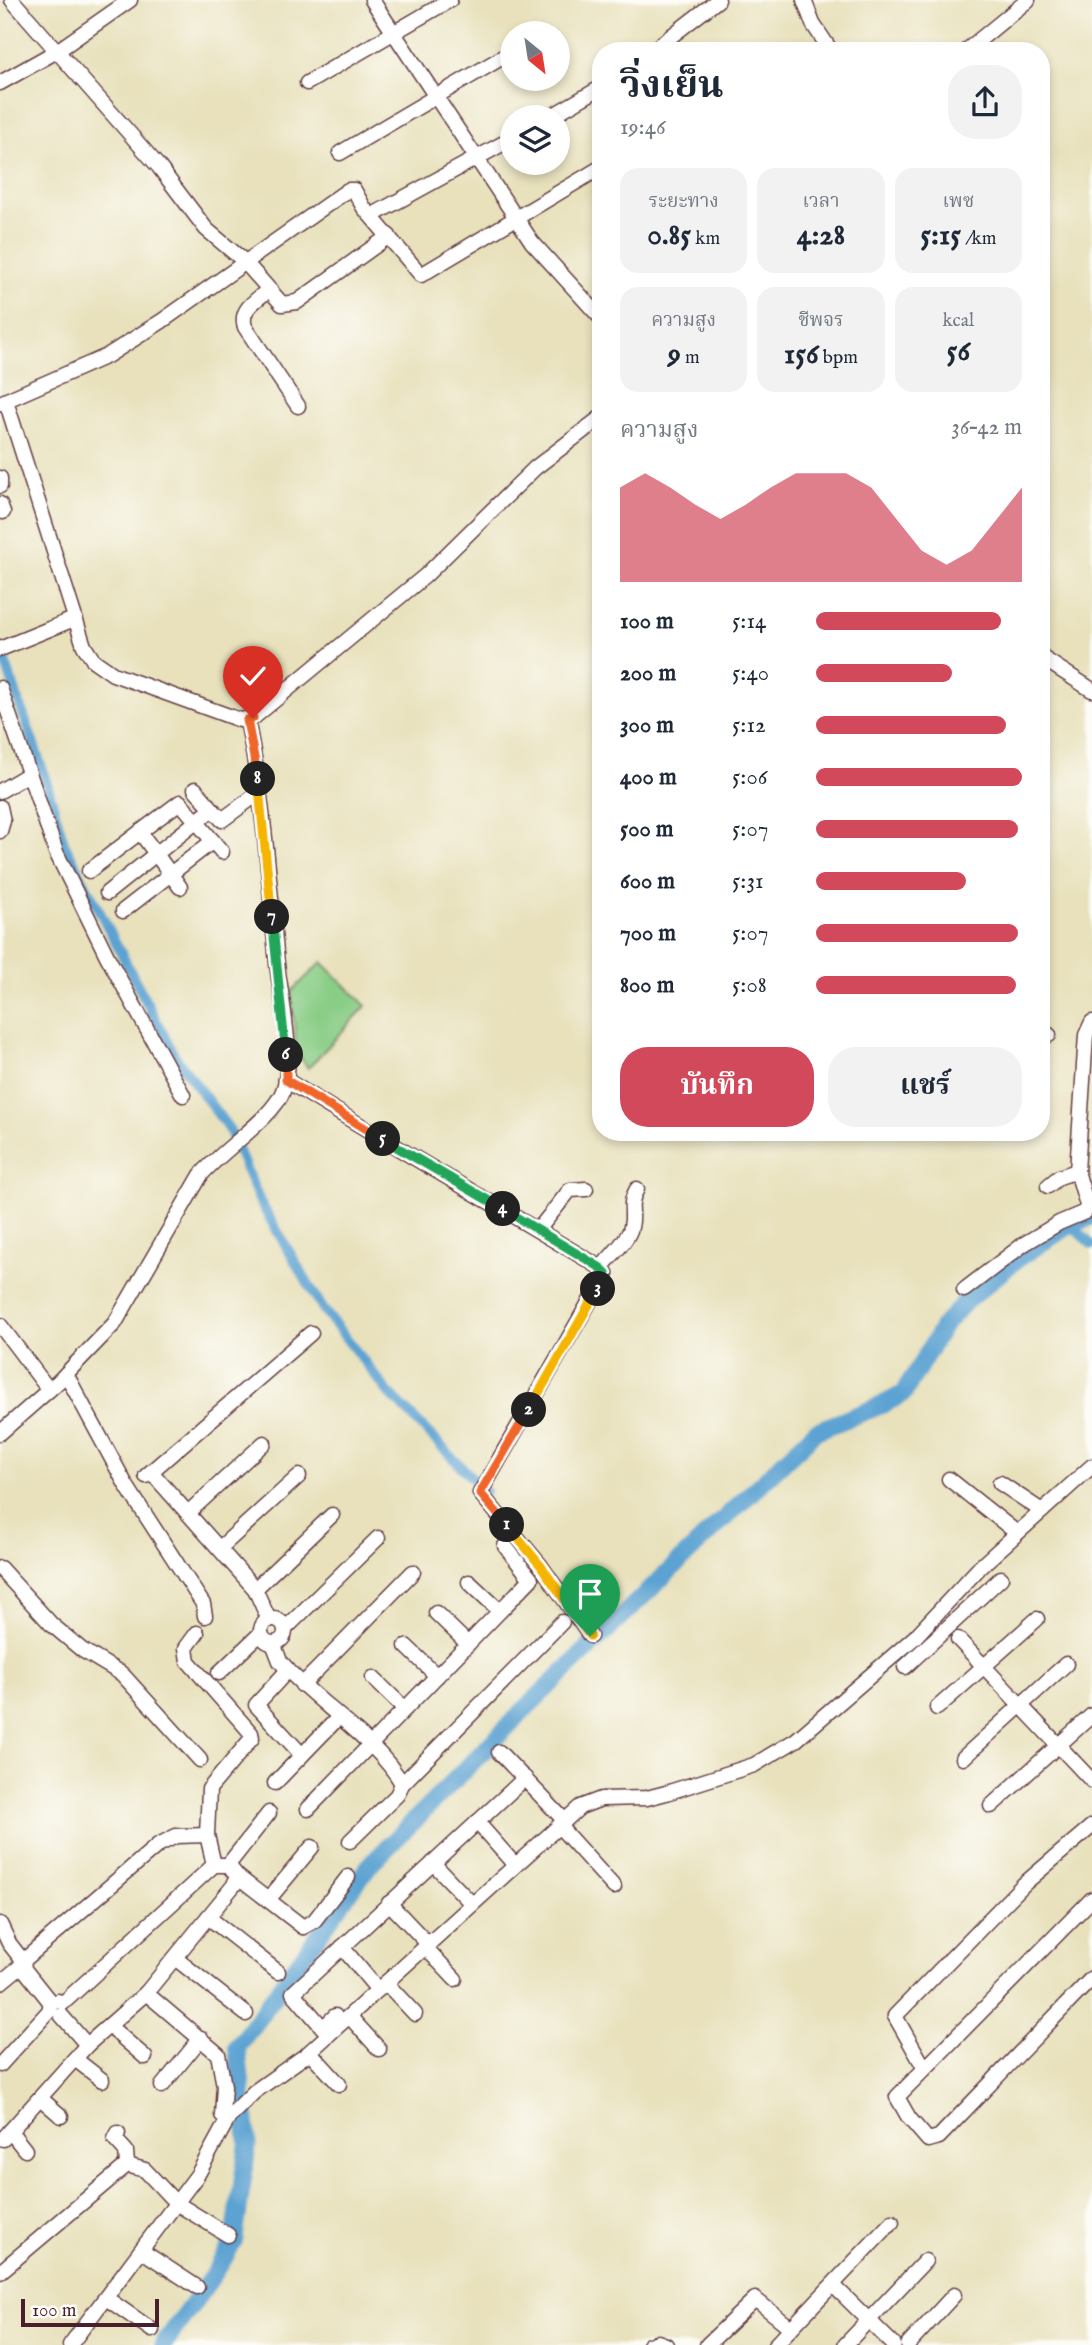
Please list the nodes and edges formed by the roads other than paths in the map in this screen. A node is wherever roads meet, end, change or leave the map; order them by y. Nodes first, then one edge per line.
1 (130, 0) edge
2 (372, 0) edge
3 (450, 0) edge
4 (718, 0) edge
5 (804, 0) edge
6 (1028, 0) edge
7 (14, 1) edge
8 (0, 11) edge
9 (392, 34) junction
10 (664, 42) edge
11 (825, 42) edge
12 (977, 42) edge
13 (57, 51) junction
14 (500, 59) edge
15 (0, 83) edge
16 (307, 83) dead end
17 (592, 93) edge
18 (435, 96) junction
19 (570, 105) edge
20 (500, 145) edge
21 (340, 153) dead end
22 (476, 158) junction
23 (592, 173) edge
24 (371, 216) junction
25 (516, 219) junction
26 (389, 236) junction
27 (244, 261) junction
28 (268, 290) junction
29 (592, 308) edge
30 (3, 402) edge
31 (298, 406) dead end
32 (592, 424) edge
33 (0, 478) edge
34 (0, 486) edge
35 (74, 619) junction
36 (1, 649) edge
37 (1050, 666) edge
38 (0, 688) edge
39 (1092, 690) edge
40 (247, 720) junction
41 (29, 774) junction
42 (195, 789) dead end
43 (0, 791) edge
44 (260, 792) junction
45 (0, 807) edge
46 (211, 810) junction
47 (196, 821) junction
48 (0, 831) edge
49 (140, 832) junction
50 (157, 853) junction
51 (89, 871) dead end
52 (172, 873) junction
53 (180, 887) dead end
54 (107, 893) dead end
55 (123, 911) dead end
56 (1092, 1022) edge
57 (286, 1080) junction
58 (183, 1095) dead end
59 (1077, 1171) junction
60 (1048, 1186) dead end
61 (586, 1189) dead end
62 (637, 1189) dead end
63 (538, 1230) junction
64 (601, 1268) junction
65 (964, 1290) dead end
66 (0, 1325) edge
67 (311, 1333) dead end
68 (66, 1374) junction
69 (45, 1384) junction
70 (0, 1433) edge
71 (264, 1443) dead end
72 (1092, 1466) edge
73 (299, 1476) dead end
74 (950, 1479) dead end
75 (1000, 1483) dead end
76 (1042, 1511) junction
77 (188, 1513) junction
78 (332, 1515) dead end
79 (1017, 1533) junction
80 (377, 1538) dead end
81 (505, 1546) dead end
82 (220, 1548) junction
83 (0, 1567) edge
84 (413, 1572) dead end
85 (1001, 1578) dead end
86 (469, 1581) dead end
87 (255, 1589) junction
88 (500, 1611) junction
89 (436, 1612) dead end
90 (205, 1616) dead end
91 (937, 1616) junction
92 (1037, 1619) dead end
93 (562, 1622) dead end
94 (265, 1626) junction
95 (285, 1629) junction
96 (952, 1632) junction
97 (197, 1633) dead end
98 (590, 1636) dead end
99 (273, 1643) junction
100 (468, 1644) junction
101 (406, 1646) dead end
102 (1066, 1664) dead end
103 (985, 1666) junction
104 (905, 1667) dead end
105 (288, 1670) junction
106 (219, 1673) dead end
107 (437, 1676) junction
108 (373, 1678) dead end
109 (302, 1685) junction
110 (1023, 1705) junction
111 (937, 1708) dead end
112 (405, 1709) junction
113 (1092, 1715) edge
114 (338, 1718) junction
115 (1059, 1745) junction
116 (369, 1746) junction
117 (499, 1752) dead end
118 (302, 1755) junction
119 (963, 1758) dead end
120 (200, 1760) dead end
121 (525, 1778) junction
122 (1092, 1781) edge
123 (275, 1783) dead end
124 (402, 1784) junction
125 (992, 1806) dead end
126 (309, 1809) dead end
127 (269, 1813) dead end
128 (477, 1822) junction
129 (562, 1823) junction
130 (1092, 1826) edge
131 (207, 1835) junction
132 (350, 1842) dead end
133 (312, 1847) dead end
134 (433, 1863) junction
135 (515, 1865) junction
136 (226, 1869) junction
137 (348, 1877) dead end
138 (614, 1886) dead end
139 (1092, 1899) edge
140 (268, 1900) junction
141 (389, 1903) junction
142 (472, 1904) junction
143 (208, 1917) junction
144 (0, 1924) edge
145 (426, 1946) junction
146 (342, 1947) junction
147 (175, 1958) junction
148 (22, 1963) junction
149 (278, 1972) dead end
150 (1092, 1978) edge
151 (455, 1979) dead end
152 (0, 1983) edge
153 (379, 1985) junction
154 (146, 1993) junction
155 (56, 2008) junction
156 (246, 2014) dead end
157 (415, 2014) dead end
158 (349, 2016) junction
159 (109, 2026) junction
160 (201, 2038) junction
161 (88, 2045) junction
162 (379, 2049) dead end
163 (310, 2052) junction
164 (145, 2057) dead end
165 (75, 2059) junction
166 (0, 2065) edge
167 (924, 2067) junction
168 (102, 2080) dead end
169 (339, 2084) dead end
170 (162, 2086) dead end
171 (40, 2098) junction
172 (61, 2116) dead end
173 (226, 2116) junction
174 (118, 2133) dead end
175 (25, 2150) dead end
176 (127, 2165) junction
177 (176, 2203) junction
178 (892, 2222) dead end
179 (228, 2235) dead end
180 (142, 2250) junction
181 (925, 2261) dead end
182 (0, 2272) edge
183 (832, 2285) junction
184 (197, 2287) dead end
185 (954, 2295) dead end
186 (106, 2298) junction
187 (869, 2320) junction
188 (791, 2328) junction
189 (152, 2330) dead end
190 (649, 2344) edge
191 (70, 2345) edge
192 (666, 2345) edge
193 (708, 2345) edge
194 (775, 2345) edge
195 (845, 2345) edge
196 (894, 2345) edge
197 (908, 2345) edge

1 - 13 street
2 - 9 street
3 - 9 street
4 - 10 street
5 - 11 street
6 - 12 street
7 - 8 street
7 - 13 street
9 - 16 street
9 - 18 street
13 - 15 street
13 - 27 street
14 - 18 street
17 - 19 street
18 - 21 street
18 - 22 street
20 - 22 street
22 - 24 street
22 - 25 street
23 - 25 street
24 - 26 street
24 - 27 street
25 - 26 street
25 - 29 street
26 - 28 street
27 - 28 street
27 - 30 street
28 - 31 street
30 - 35 street
32 - 40 street
33 - 34 street
35 - 36 street
35 - 40 street
37 - 39 street
38 - 41 street
40 - 44 street
41 - 43 street
41 - 58 street
42 - 46 street
44 - 46 street
44 - 57 street
45 - 48 street
46 - 47 street
47 - 49 street
47 - 50 street
47 - 52 street
49 - 50 street
49 - 51 street
50 - 52 street
50 - 54 street
52 - 53 street
52 - 55 street
56 - 59 street
57 - 63 street
57 - 68 street
59 - 60 street
59 - 65 street
61 - 63 street
62 - 64 street
63 - 64 street
64 - 98 street
66 - 69 street
67 - 77 street
68 - 69 street
68 - 90 street
69 - 70 street
71 - 77 street
72 - 76 street
73 - 82 street
74 - 79 street
75 - 76 street
76 - 79 street
77 - 82 street
78 - 87 street
79 - 91 street
80 - 95 street
81 - 88 street
82 - 87 street
83 - 120 street
84 - 109 street
85 - 96 street
86 - 88 street
87 - 94 street
88 - 100 street
89 - 100 street
91 - 96 street
91 - 129 street
92 - 103 street
93 - 124 street
94 - 95 street
94 - 99 street
94 - 106 street
95 - 99 street
96 - 103 street
96 - 104 street
97 - 131 street
99 - 105 street
100 - 107 street
101 - 107 street
102 - 110 street
103 - 110 street
103 - 111 street
105 - 109 street
105 - 118 street
107 - 112 street
108 - 112 street
109 - 114 street
110 - 115 street
110 - 119 street
112 - 116 street
113 - 115 street
114 - 116 street
114 - 118 street
115 - 122 street
115 - 125 street
116 - 124 street
116 - 126 street
117 - 121 street
118 - 123 street
121 - 128 street
121 - 129 street
124 - 132 street
127 - 136 street
128 - 134 street
128 - 135 street
129 - 135 street
129 - 138 street
130 - 167 street
131 - 136 street
131 - 148 street
133 - 140 street
134 - 141 street
134 - 142 street
135 - 142 street
136 - 140 street
136 - 143 street
136 - 155 street
137 - 140 street
139 - 167 street
141 - 145 street
141 - 146 street
142 - 145 street
143 - 147 street
143 - 149 street
144 - 148 street
145 - 151 street
145 - 153 street
146 - 153 street
146 - 153 street
147 - 154 street
147 - 156 street
148 - 152 street
148 - 155 street
150 - 167 street
153 - 157 street
153 - 158 street
154 - 159 street
154 - 160 street
155 - 161 street
155 - 166 street
158 - 162 street
158 - 163 street
159 - 161 street
159 - 164 street
160 - 170 street
160 - 173 street
161 - 165 street
163 - 169 street
163 - 173 street
165 - 168 street
165 - 171 street
171 - 172 street
171 - 175 street
173 - 177 street
174 - 176 street
176 - 177 street
176 - 182 street
177 - 179 street
177 - 180 street
178 - 183 street
180 - 184 street
180 - 186 street
181 - 187 street
183 - 187 street
183 - 188 street
185 - 197 street
186 - 189 street
186 - 191 street
187 - 195 street
187 - 196 street
188 - 193 street
188 - 194 street
190 - 192 street

